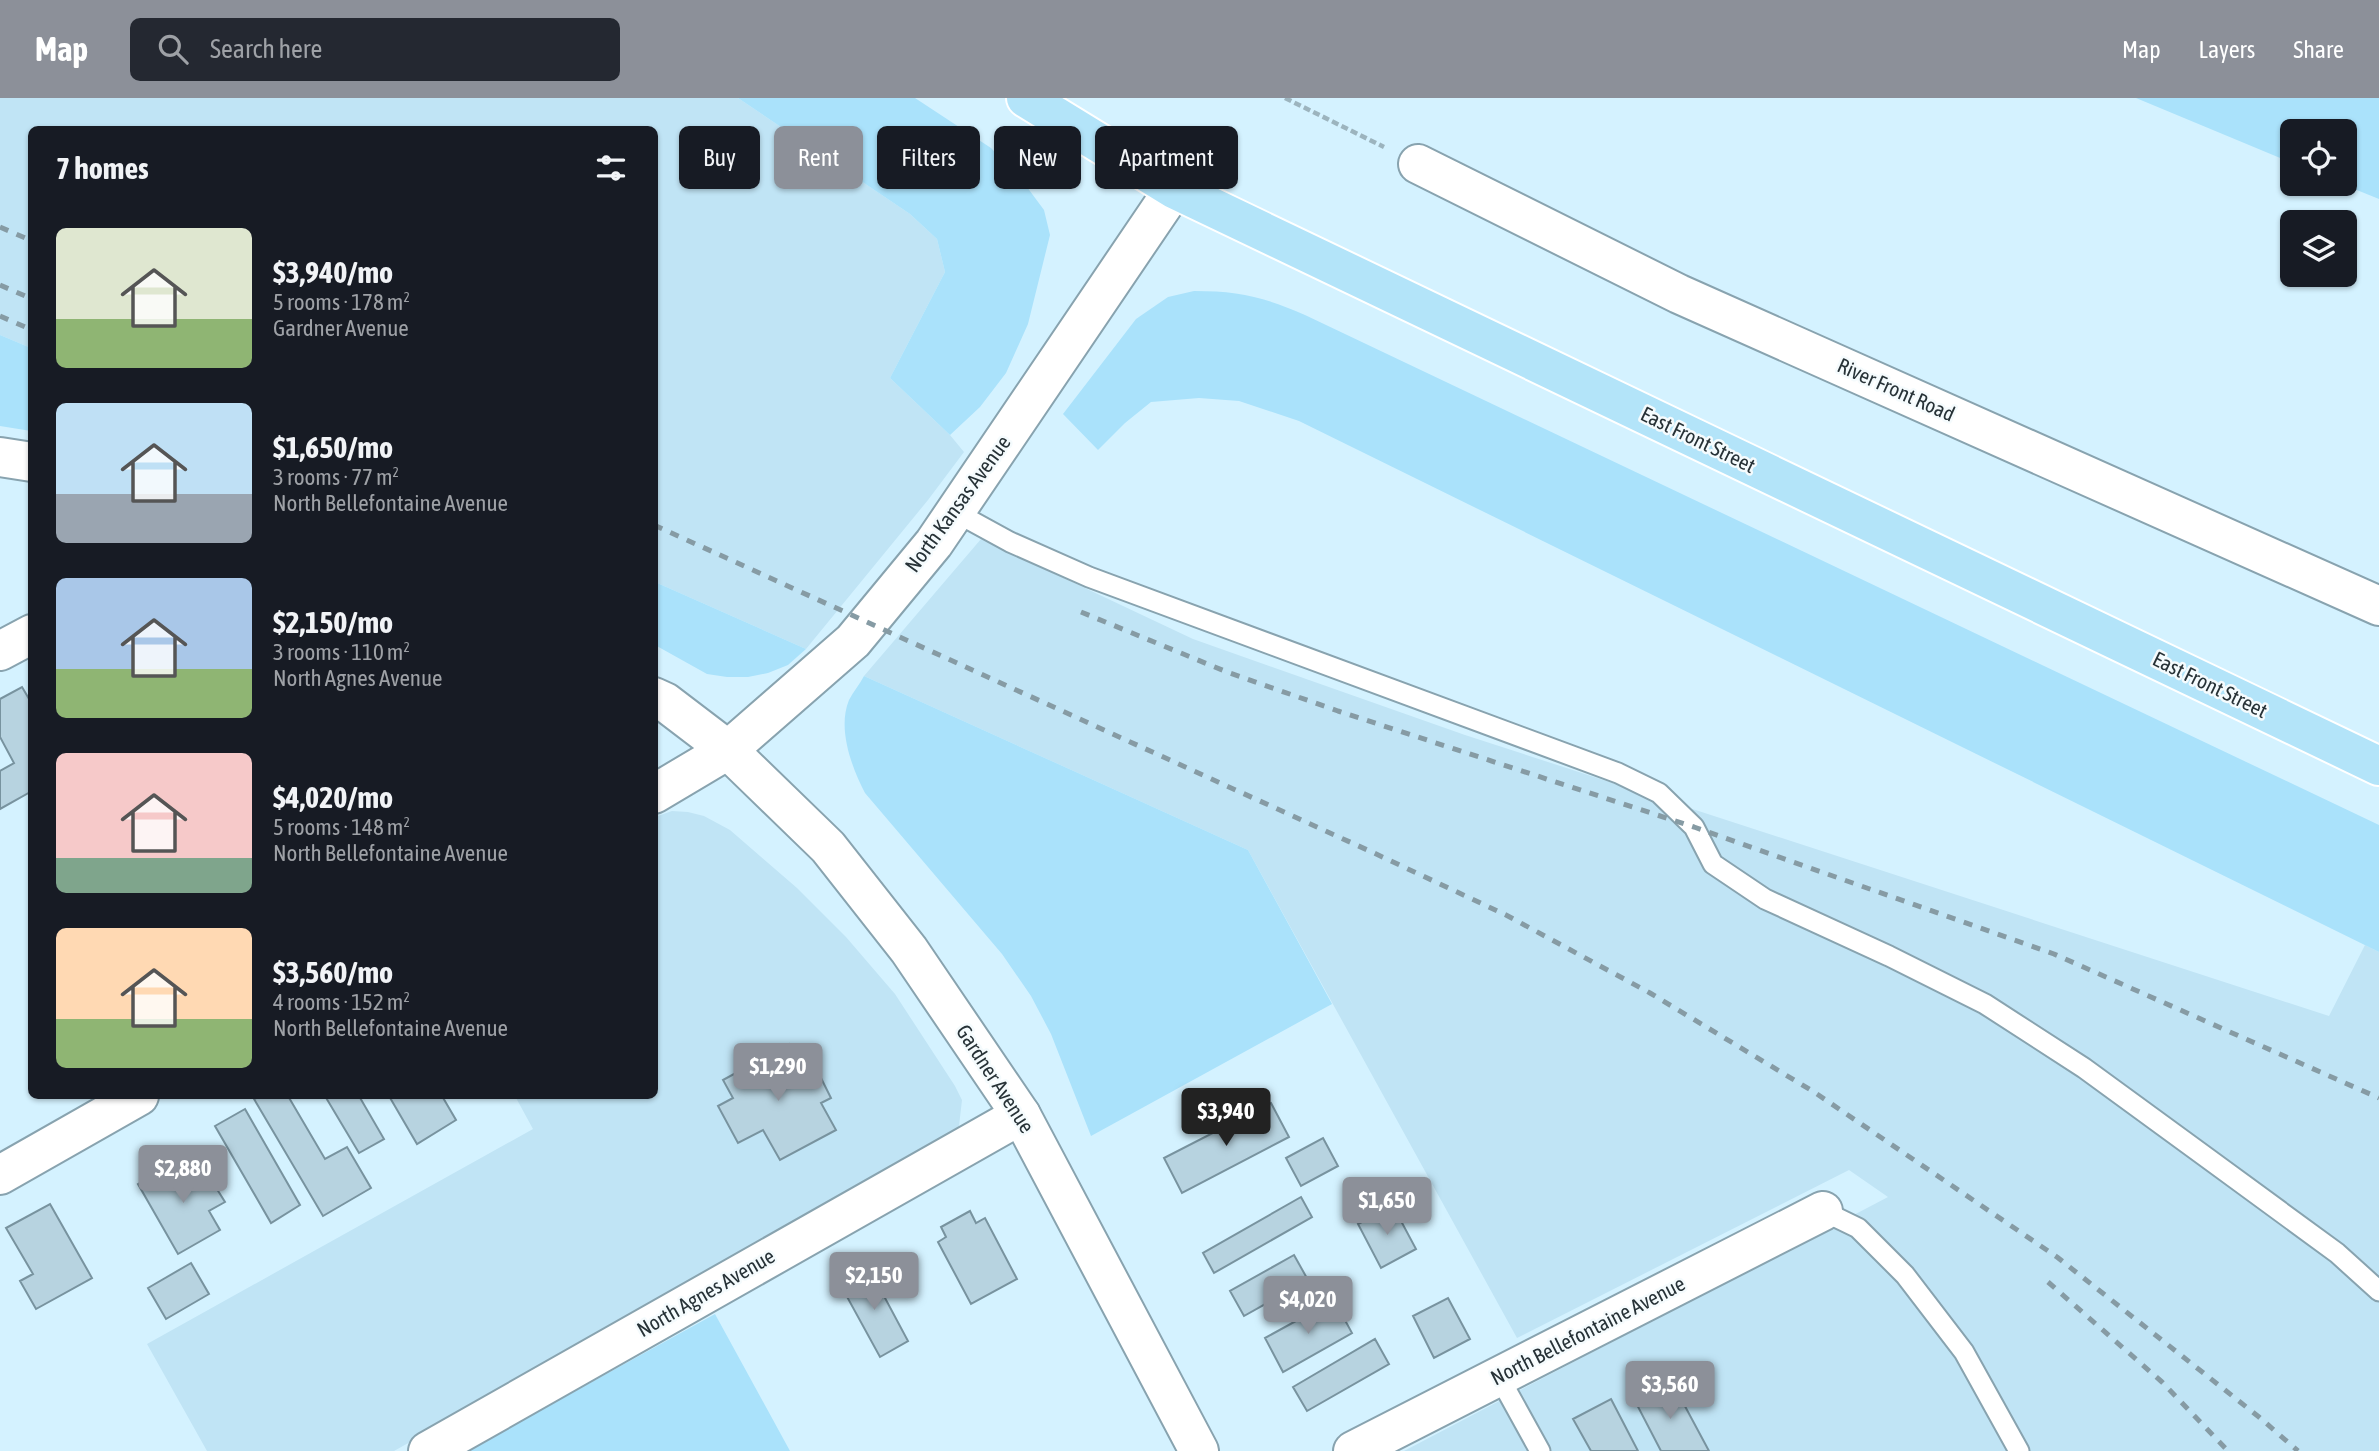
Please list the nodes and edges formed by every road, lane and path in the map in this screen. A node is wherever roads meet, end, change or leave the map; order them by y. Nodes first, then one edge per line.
1 (1026, 98) edge
2 (1285, 98) edge
3 (1095, 140) edge
4 (1418, 164) joint
5 (1174, 189) joint
6 (0, 457) edge
7 (28, 461) edge
8 (955, 512) junction
9 (2379, 606) edge
10 (28, 636) edge
11 (0, 651) edge
12 (658, 699) edge
13 (728, 750) junction
14 (2379, 766) edge
15 (658, 792) edge
16 (134, 1099) edge
17 (1021, 1115) junction
18 (0, 1175) edge
19 (1823, 1211) joint
20 (2379, 1291) edge
21 (1499, 1376) junction
22 (428, 1451) edge
23 (1199, 1451) edge
24 (1353, 1451) edge
25 (1540, 1451) edge
26 (2019, 1451) edge

1 - 3 main road, East Front Street
2 - 4 path
4 - 9 street, River Front Road
5 - 8 street, North Kansas Avenue
5 - 14 main road, East Front Street
6 - 7 street
8 - 13 street, North Kansas Avenue
8 - 20 lane
10 - 11 street
12 - 13 street, Gardner Avenue
13 - 15 street, North Kansas Avenue
13 - 17 street, Gardner Avenue
16 - 18 street
17 - 22 street, North Agnes Avenue
17 - 23 street, Gardner Avenue
19 - 21 street, North Bellefontaine Avenue
19 - 26 lane
21 - 24 street, North Bellefontaine Avenue
21 - 25 lane

